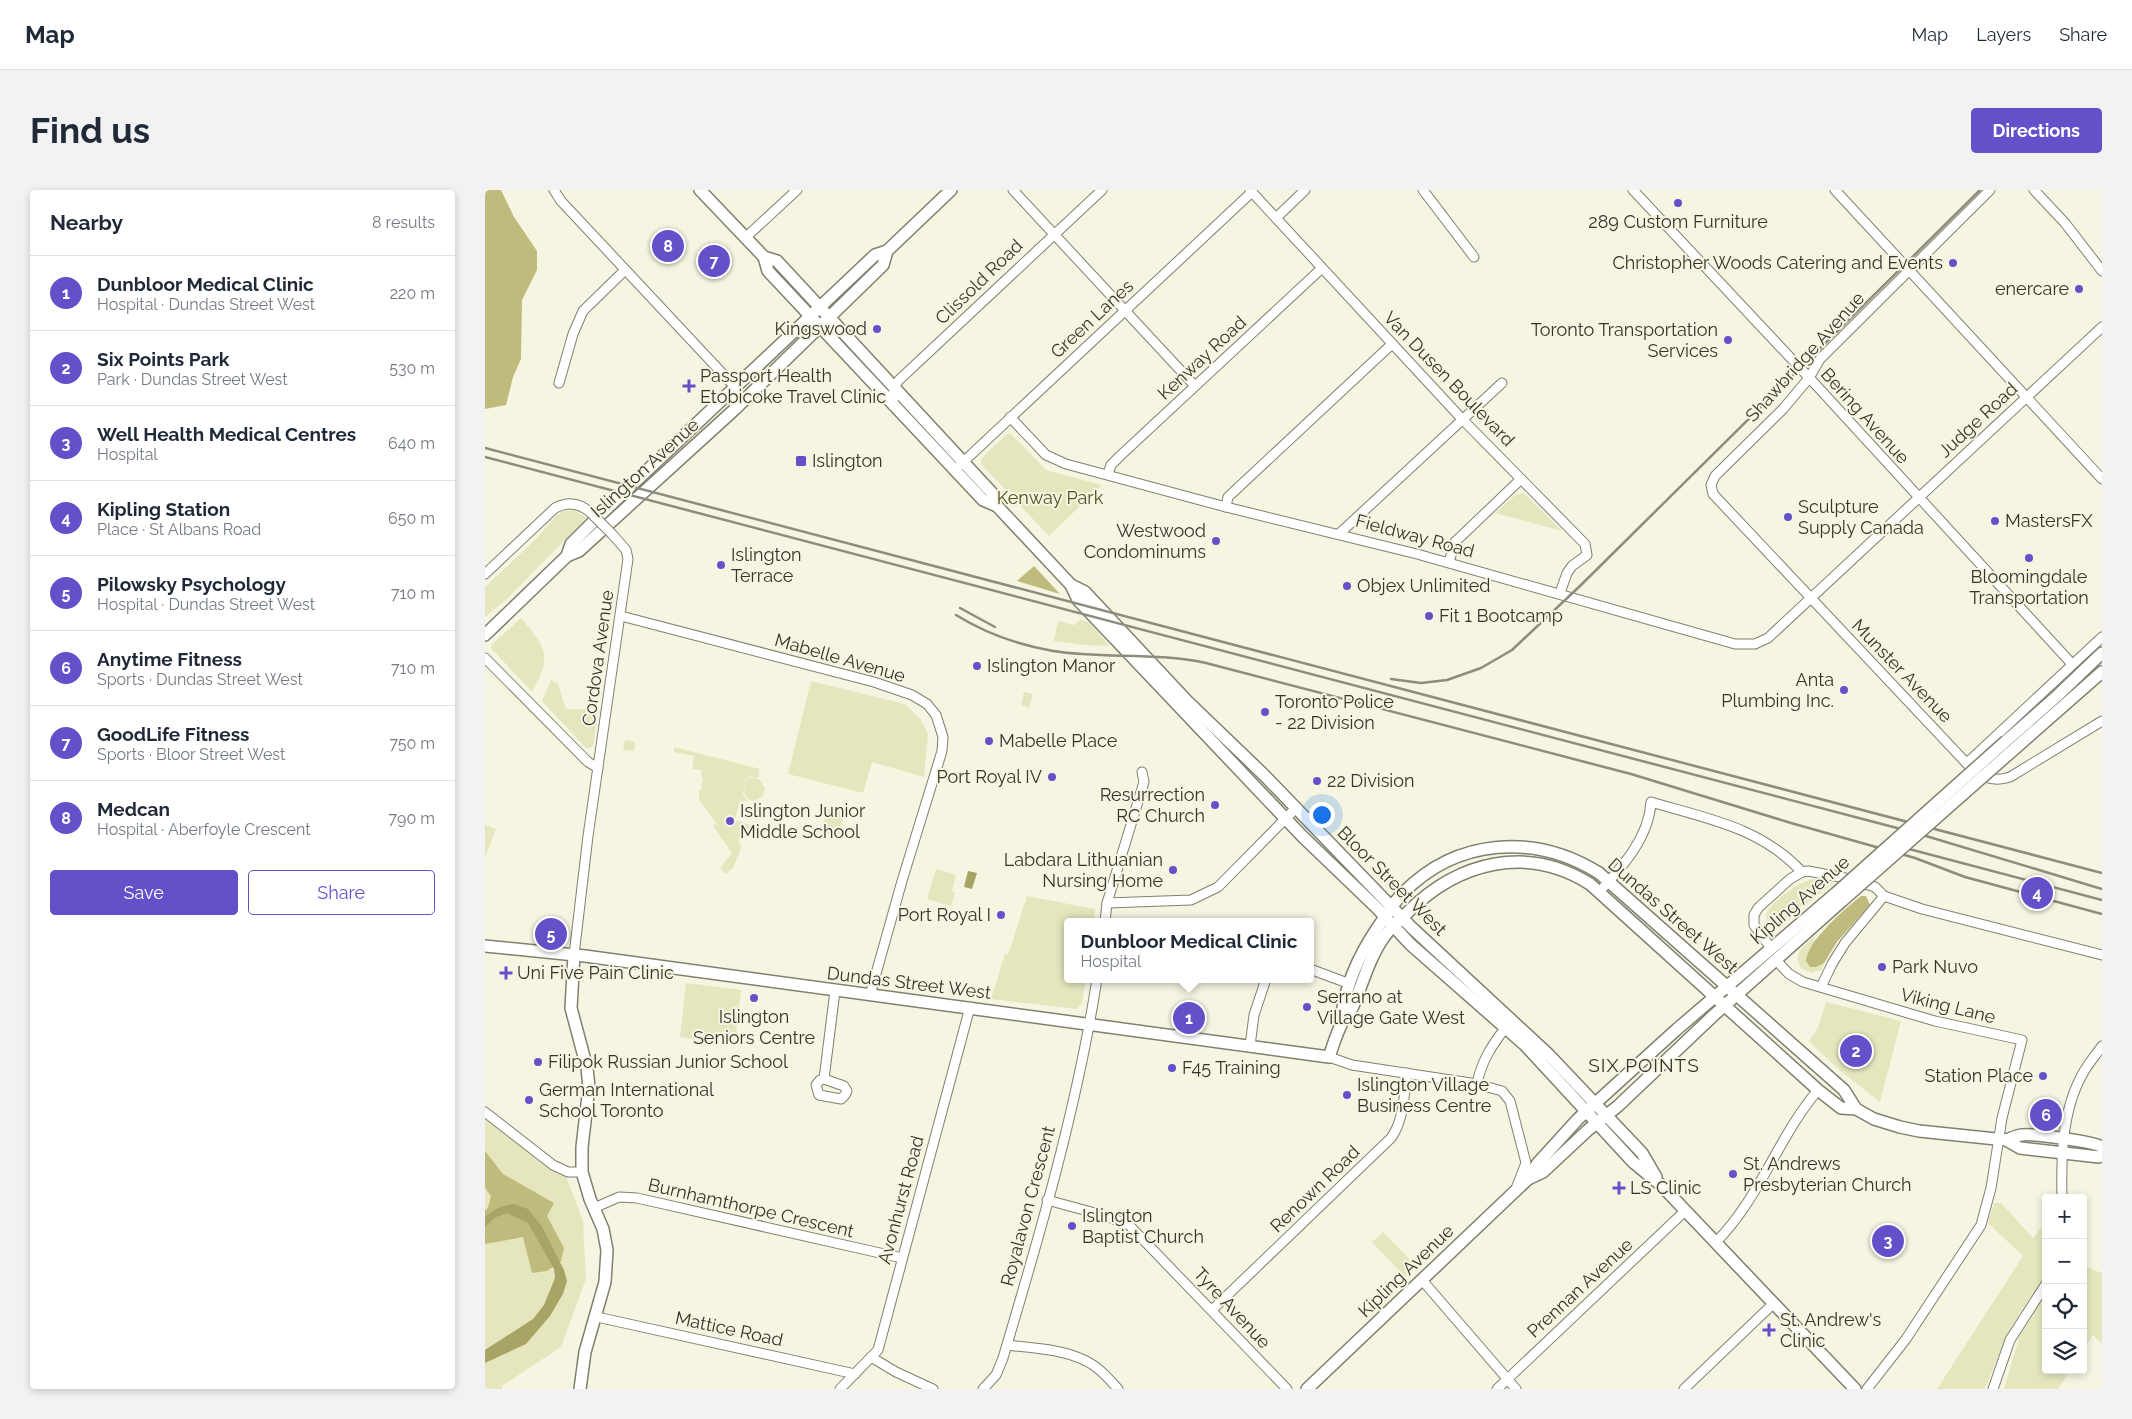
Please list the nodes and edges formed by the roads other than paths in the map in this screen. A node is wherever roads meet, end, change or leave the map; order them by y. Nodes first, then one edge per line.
1 (554, 190) edge
2 (700, 190) edge
3 (797, 190) edge
4 (951, 190) edge
5 (1013, 190) edge
6 (1102, 190) edge
7 (1305, 190) edge
8 (1423, 190) edge
9 (1633, 190) edge
10 (1835, 190) edge
11 (1990, 190) edge
12 (2034, 190) edge
13 (1251, 191) edge
14 (1276, 218) junction
15 (1053, 234) junction
16 (745, 238) junction
17 (887, 251) junction
18 (764, 257) junction
19 (1474, 258) dead end
20 (1322, 268) junction
21 (625, 270) junction
22 (1909, 270) junction
23 (2102, 271) edge
24 (820, 307) junction
25 (1125, 310) junction
26 (810, 316) junction
27 (829, 316) junction
28 (820, 326) junction
29 (2102, 327) edge
30 (1392, 344) junction
31 (767, 356) junction
32 (777, 368) junction
33 (1809, 378) junction
34 (559, 383) dead end
35 (1502, 383) dead end
36 (1195, 386) junction
37 (894, 387) junction
38 (736, 388) junction
39 (2025, 398) junction
40 (893, 406) junction
41 (733, 410) junction
42 (1011, 417) junction
43 (1462, 419) junction
44 (964, 462) junction
45 (955, 470) junction
46 (1108, 474) junction
47 (1521, 478) junction
48 (2102, 479) edge
49 (1711, 485) joint
50 (1918, 498) junction
51 (997, 506) junction
52 (1226, 507) junction
53 (1340, 533) junction
54 (567, 556) junction
55 (1449, 562) junction
56 (485, 574) edge
57 (1071, 585) junction
58 (1560, 593) junction
59 (1810, 598) junction
60 (621, 616) junction
61 (485, 634) edge
62 (2102, 636) edge
63 (2102, 653) edge
64 (485, 658) edge
65 (2072, 664) junction
66 (2102, 672) edge
67 (2102, 721) edge
68 (2009, 746) junction
69 (1967, 763) junction
70 (598, 768) junction
71 (1142, 772) dead end
72 (1295, 809) junction
73 (1285, 818) junction
74 (1802, 872) junction
75 (1609, 881) junction
76 (1599, 892) junction
77 (1839, 896) junction
78 (1884, 896) junction
79 (1107, 903) junction
80 (1393, 907) junction
81 (1385, 917) junction
82 (1403, 917) junction
83 (1105, 918) edge
84 (1393, 926) junction
85 (485, 946) edge
86 (1771, 948) junction
87 (574, 955) junction
88 (2102, 955) edge
89 (1776, 960) junction
90 (1314, 970) edge
91 (1096, 983) edge
92 (1265, 983) edge
93 (1350, 984) junction
94 (1727, 986) junction
95 (1821, 987) junction
96 (835, 991) junction
97 (870, 994) junction
98 (1737, 995) junction
99 (1715, 997) junction
100 (1725, 1006) junction
101 (970, 1007) junction
102 (1341, 1024) junction
103 (1090, 1026) junction
104 (1506, 1027) junction
105 (1250, 1046) junction
106 (2102, 1046) edge
107 (1329, 1057) junction
108 (1407, 1073) junction
109 (824, 1079) dead end
110 (1477, 1084) junction
111 (1818, 1090) junction
112 (1591, 1107) junction
113 (1856, 1109) junction
114 (485, 1112) edge
115 (1602, 1119) junction
116 (2063, 1139) junction
117 (2002, 1140) junction
118 (2102, 1147) edge
119 (2061, 1153) junction
120 (2102, 1155) edge
121 (582, 1172) junction
122 (1528, 1179) junction
123 (2062, 1194) edge
124 (1510, 1196) junction
125 (1047, 1200) junction
126 (594, 1208) junction
127 (1685, 1211) junction
128 (1716, 1242) junction
129 (902, 1258) junction
130 (1422, 1280) junction
131 (2042, 1290) edge
132 (1774, 1303) junction
133 (1212, 1310) junction
134 (597, 1317) junction
135 (1007, 1345) junction
136 (871, 1357) junction
137 (855, 1374) junction
138 (1507, 1379) junction
139 (580, 1389) edge
140 (840, 1389) edge
141 (933, 1389) edge
142 (983, 1389) edge
143 (1118, 1389) edge
144 (1287, 1389) edge
145 (1307, 1389) edge
146 (1497, 1389) edge
147 (1516, 1389) edge
148 (1684, 1389) edge
149 (1855, 1389) edge
150 (1867, 1389) edge
151 (1993, 1389) edge

1 - 21 street
2 - 16 main road, Bloor Street West
3 - 16 street
4 - 17 main road, Islington Avenue
5 - 15 street
6 - 15 street, Clissold Road
7 - 14 street
8 - 19 street
9 - 33 street, Bering Avenue
10 - 22 street
11 - 22 street, Shawbridge Avenue
12 - 23 street
13 - 14 street, Van Dusen Boulevard
13 - 25 street, Green Lanes
14 - 20 street, Van Dusen Boulevard
15 - 25 street
15 - 37 street, Clissold Road
16 - 18 main road, Bloor Street West
17 - 24 main road, Islington Avenue
17 - 27 main road, Islington Avenue
18 - 24 main road, Bloor Street West
18 - 26 main road, Bloor Street West
20 - 30 street, Van Dusen Boulevard
20 - 36 street, Kenway Road
21 - 34 street
21 - 38 street
22 - 33 street, Shawbridge Avenue
22 - 39 street
24 - 26 main road, Islington Avenue
24 - 27 main road, Bloor Street West
25 - 36 street
25 - 42 street, Green Lanes
26 - 28 main road, Bloor Street West
26 - 31 main road, Islington Avenue
27 - 28 main road, Islington Avenue
27 - 37 main road, Bloor Street West
28 - 32 main road, Islington Avenue
28 - 40 main road, Bloor Street West
29 - 39 street, Judge Road
30 - 43 street, Van Dusen Boulevard
30 - 52 street
31 - 32 main road
31 - 38 main road, Islington Avenue
32 - 41 main road, Islington Avenue
33 - 49 street, Shawbridge Avenue
33 - 50 street, Bering Avenue
35 - 43 street
36 - 46 street, Kenway Road
37 - 40 street
37 - 44 main road, Bloor Street West
38 - 41 street
38 - 54 main road, Islington Avenue
39 - 48 street
39 - 50 street, Judge Road
40 - 45 main road, Bloor Street West
41 - 54 main road, Islington Avenue
42 - 44 street, Green Lanes
42 - 46 street, Fieldway Road
43 - 47 street, Van Dusen Boulevard
43 - 53 street
44 - 45 street, Green Lanes
44 - 51 main road, Bloor Street West
45 - 51 main road, Bloor Street West
46 - 52 street, Fieldway Road
47 - 55 street
47 - 58 street, Van Dusen Boulevard
49 - 59 street, Munster Avenue
50 - 59 street, Judge Road
50 - 65 street, Bering Avenue
51 - 57 main road, Bloor Street West
52 - 53 street, Fieldway Road
53 - 55 street, Fieldway Road
54 - 61 main road, Islington Avenue
55 - 58 street, Fieldway Road
56 - 60 street, Cordova Avenue, bridge
57 - 72 main road, Bloor Street West
57 - 73 main road, Bloor Street West
58 - 59 street, Fieldway Road
59 - 69 street, Munster Avenue
60 - 70 street, Cordova Avenue
60 - 97 street, Mabelle Avenue
62 - 65 street
63 - 68 main road, Kipling Avenue
64 - 70 street
65 - 69 street
66 - 68 main road, Kipling Avenue
67 - 69 street, Munster Avenue
68 - 77 main road, Kipling Avenue, bridge
70 - 87 street, Cordova Avenue
71 - 79 street
72 - 73 street
72 - 80 main road, Bloor Street West
73 - 79 street
73 - 81 main road, Bloor Street West
74 - 75 street
74 - 78 street
74 - 86 street
75 - 76 street
75 - 80 main road, Dundas Street West
75 - 94 main road, Dundas Street West
76 - 82 main road, Dundas Street West
76 - 99 main road, Dundas Street West
77 - 86 main road, Kipling Avenue
77 - 89 main road, Kipling Avenue
78 - 88 street
78 - 95 street
79 - 83 street
80 - 81 main road, Dundas Street West
80 - 82 main road, Bloor Street West
81 - 84 main road, Bloor Street West
81 - 93 main road, Dundas Street West
82 - 84 main road, Dundas Street West
82 - 112 main road, Bloor Street West
84 - 102 main road, Dundas Street West
84 - 104 main road, Bloor Street West
85 - 87 main road, Dundas Street West
86 - 94 main road, Kipling Avenue
87 - 96 main road, Dundas Street West
87 - 121 main road
89 - 95 street, Viking Lane
89 - 98 main road, Kipling Avenue
90 - 93 street
91 - 103 street, Royalavon Crescent
92 - 105 street
93 - 102 main road, Dundas Street West
94 - 98 main road, Dundas Street West
94 - 99 main road, Kipling Avenue
95 - 117 street, Viking Lane
96 - 97 main road, Dundas Street West
96 - 109 street
97 - 101 main road, Dundas Street West
98 - 100 main road, Kipling Avenue
98 - 113 main road, Dundas Street West
99 - 100 main road, Dundas Street West
99 - 112 main road, Kipling Avenue
100 - 111 main road, Dundas Street West
100 - 115 main road, Kipling Avenue
101 - 103 main road, Dundas Street West
101 - 129 street, Avonhurst Road
102 - 107 main road, Dundas Street West
103 - 105 main road, Dundas Street West
103 - 125 street, Royalavon Crescent
104 - 110 street
104 - 112 main road, Bloor Street West
105 - 107 main road, Dundas Street West
106 - 116 street
107 - 108 street, Dundas Street West
108 - 110 street, Dundas Street West
108 - 133 street, Renown Road
110 - 124 street, Dundas Street West
111 - 113 main road, Dundas Street West
111 - 128 street
112 - 115 main road, Bloor Street West
112 - 122 main road, Kipling Avenue
113 - 117 main road, Dundas Street West
114 - 121 street
115 - 122 main road, Kipling Avenue
115 - 127 main road, Bloor Street West
116 - 117 main road, Dundas Street West
116 - 118 main road, Dundas Street West
116 - 119 street
117 - 119 main road, Dundas Street West
117 - 150 street
119 - 120 main road, Dundas Street West
119 - 123 street
121 - 126 main road
122 - 124 main road, Kipling Avenue
124 - 130 main road, Kipling Avenue
125 - 133 street, Tyre Avenue
125 - 135 street, Royalavon Crescent
126 - 129 street, Burnhamthorpe Crescent
126 - 134 main road
127 - 128 main road, Bloor Street West
127 - 138 street, Prennan Avenue
128 - 132 main road, Bloor Street West
129 - 136 street, Avonhurst Road
130 - 138 street
130 - 145 main road, Kipling Avenue
131 - 151 street
132 - 148 street
132 - 149 main road, Bloor Street West
133 - 144 street, Tyre Avenue
134 - 137 street, Mattice Road
134 - 139 main road
135 - 142 street, Royalavon Crescent
135 - 143 street
136 - 137 street, Avonhurst Road
136 - 141 street
137 - 140 street, Avonhurst Road
138 - 146 street, Prennan Avenue
138 - 147 street

